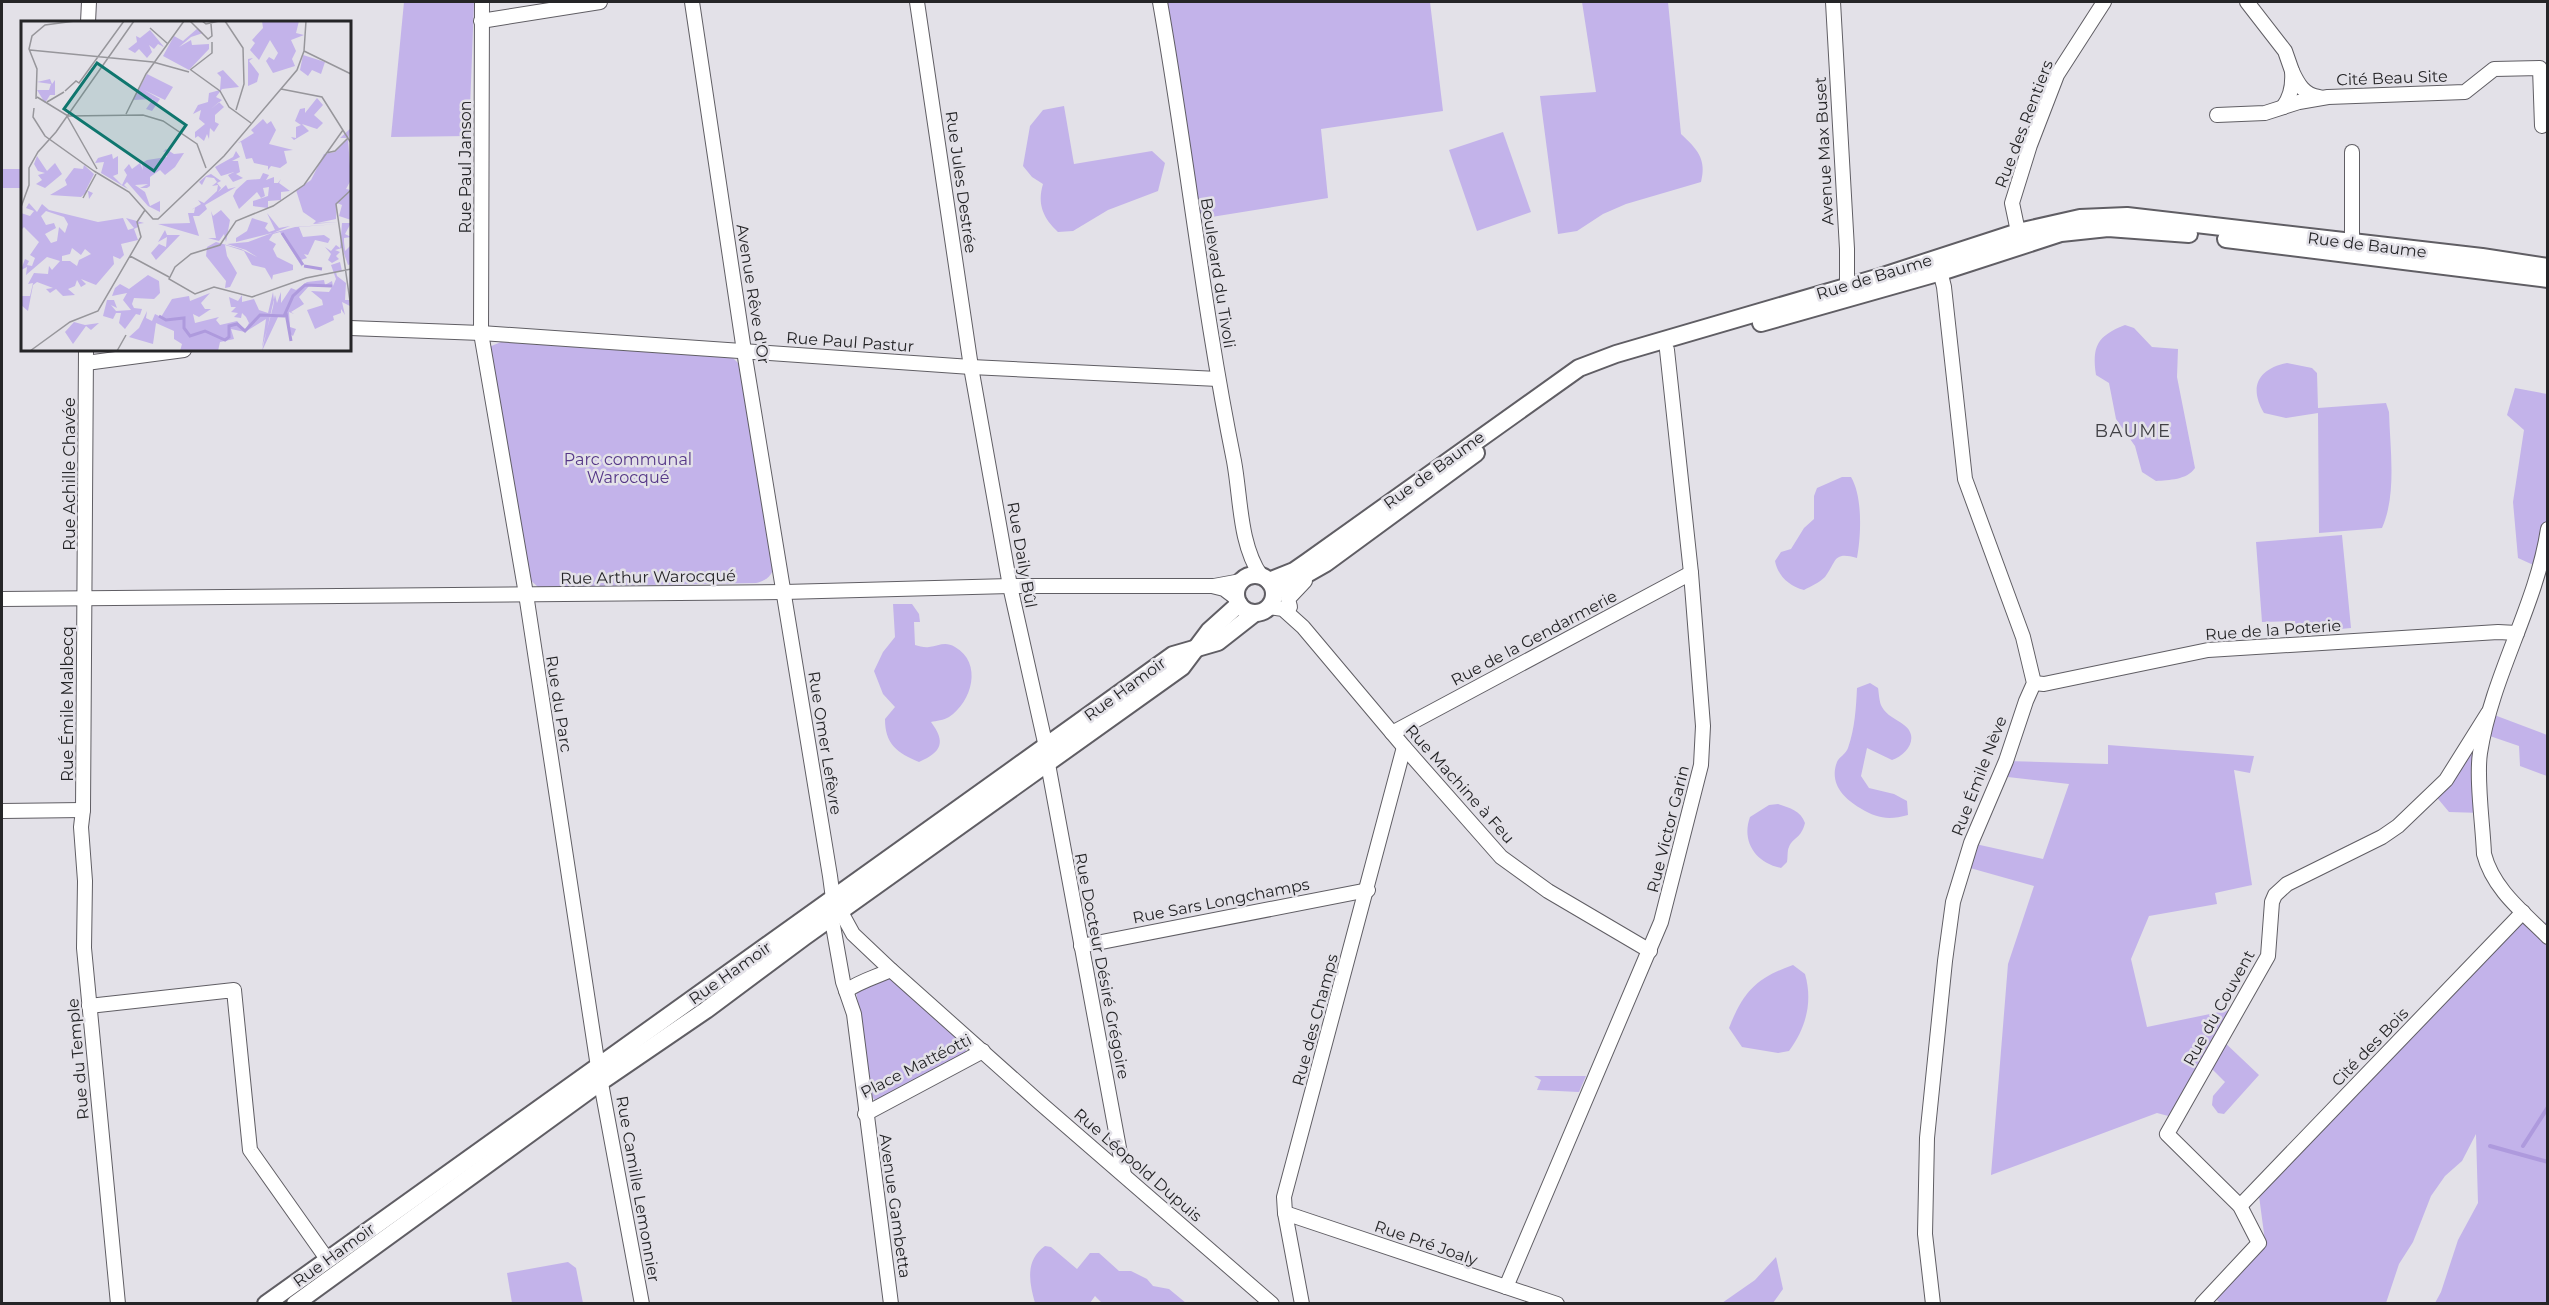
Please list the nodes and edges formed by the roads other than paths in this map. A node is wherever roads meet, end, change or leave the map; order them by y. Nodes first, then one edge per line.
1 (88, 2) edge
2 (482, 2) edge
3 (600, 2) edge
4 (692, 2) edge
5 (917, 2) edge
6 (1160, 2) edge
7 (1833, 2) edge
8 (2103, 2) edge
9 (2247, 2) edge
10 (88, 21) edge
11 (481, 21) junction
12 (2292, 71) junction
13 (2323, 97) junction
14 (2283, 107) junction
15 (2217, 115) dead end
16 (2542, 126) dead end
17 (2352, 152) dead end
18 (2020, 238) junction
19 (2352, 249) junction
20 (1938, 265) junction
21 (2547, 267) edge
22 (2547, 279) edge
23 (1847, 292) junction
24 (351, 328) edge
25 (481, 333) junction
26 (1666, 350) junction
27 (168, 351) edge
28 (744, 351) junction
29 (86, 356) edge
30 (971, 367) junction
31 (1218, 379) junction
32 (2547, 529) edge
33 (1691, 573) junction
34 (1310, 574) junction
35 (1010, 586) junction
36 (1212, 586) junction
37 (1261, 590) junction
38 (784, 592) junction
39 (526, 594) junction
40 (2, 599) edge
41 (85, 599) junction
42 (1238, 601) junction
43 (1290, 607) junction
44 (1303, 627) junction
45 (2517, 633) junction
46 (1197, 646) junction
47 (2034, 684) junction
48 (2488, 713) junction
49 (1392, 733) junction
50 (1046, 747) junction
51 (1404, 747) junction
52 (1047, 764) junction
53 (83, 810) junction
54 (2, 811) edge
55 (1368, 890) junction
56 (835, 909) junction
57 (2523, 912) junction
58 (2547, 937) edge
59 (1081, 946) junction
60 (1650, 951) junction
61 (891, 970) junction
62 (846, 991) junction
63 (89, 1006) junction
64 (983, 1051) junction
65 (600, 1074) junction
66 (865, 1114) junction
67 (1124, 1175) junction
68 (2240, 1206) junction
69 (1285, 1213) junction
70 (327, 1259) junction
71 (1506, 1287) junction
72 (118, 1304) edge
73 (266, 1304) edge
74 (295, 1304) edge
75 (642, 1304) edge
76 (891, 1304) edge
77 (1272, 1304) edge
78 (1302, 1304) edge
79 (1557, 1304) edge
80 (1933, 1304) edge
81 (2202, 1304) edge

1 - 10 street
2 - 11 street, Rue Paul Janson
3 - 11 street
4 - 28 street, Avenue Rêve d'Or
5 - 30 street, Rue Jules Destrée
6 - 31 street, Boulevard du Tivoli
7 - 23 street, Avenue Max Buset
8 - 18 street, Rue des Rentiers
9 - 12 street
11 - 25 street, Rue Paul Janson
12 - 13 street
12 - 14 street
13 - 14 street, Cité Beau Site
13 - 16 street, Cité Beau Site
14 - 15 street, Cité Beau Site
17 - 19 street
18 - 19 main road, Rue de Baume
18 - 20 main road, Rue de Baume
19 - 21 main road, Rue de Baume
19 - 22 main road, Rue de Baume
20 - 23 main road, Rue de Baume
20 - 47 street
23 - 26 main road, Rue de Baume
23 - 37 main road, Rue de Baume
24 - 25 street, Rue Paul Pastur
25 - 28 street, Rue Paul Pastur
25 - 39 street, Rue du Parc
26 - 33 street, Rue Victor Garin
26 - 34 main road, Rue de Baume
27 - 29 street
28 - 30 street, Rue Paul Pastur
28 - 38 street, Avenue Rêve d'Or
29 - 41 street, Rue Achille Chavée
30 - 31 street, Rue Paul Pastur
30 - 35 street, Rue Daily Bûl
31 - 37 street, Boulevard du Tivoli
32 - 45 street, Rue du Couvent
33 - 49 street, Rue de la Gendarmerie
33 - 60 street, Rue Victor Garin
34 - 37 main road, Rue de Baume
34 - 43 street
35 - 36 street, Rue Arthur Warocqué
35 - 38 street, Rue Arthur Warocqué
35 - 50 street, Rue Daily Bûl
36 - 37 street, Rue Arthur Warocqué
36 - 42 street, Rue Arthur Warocqué
37 - 42 main road
37 - 42 main road
37 - 43 street, Rue Machine à Feu
37 - 44 street, Rue Machine à Feu
37 - 46 main road, Rue Hamoir
38 - 39 street, Rue Arthur Warocqué
38 - 56 street, Rue Omer Lefèvre
39 - 41 street, Rue Arthur Warocqué
39 - 65 street, Rue du Parc
40 - 41 street, Rue Arthur Warocqué
41 - 53 street, Rue Émile Malbecq
42 - 46 main road, Rue Hamoir
43 - 44 street, Rue Machine à Feu
44 - 49 street, Rue Machine à Feu
45 - 47 street, Rue de la Poterie
45 - 48 street, Rue du Couvent
46 - 50 main road, Rue Hamoir
46 - 52 main road, Rue Hamoir
47 - 80 street, Rue Émile Nève
48 - 57 street, Rue du Couvent
48 - 68 street, Rue du Couvent
49 - 51 street, Rue Machine à Feu
50 - 56 main road, Rue Hamoir
51 - 55 street, Rue des Champs
51 - 60 street, Rue Machine à Feu
52 - 56 main road, Rue Hamoir
52 - 59 street, Rue Docteur Désiré Grégoire
53 - 54 street
53 - 63 street, Rue du Temple
55 - 59 street, Rue Sars Longchamps
55 - 69 street, Rue des Champs
56 - 61 street, Place Mattéotti
56 - 62 street, Place Mattéotti
56 - 65 main road, Rue Hamoir
57 - 58 street, Rue du Couvent
57 - 68 street, Cité des Bois
59 - 67 street, Rue Docteur Désiré Grégoire
60 - 71 street, Rue Victor Garin
61 - 62 street
61 - 64 street, Place Mattéotti
62 - 66 street, Place Mattéotti
63 - 70 street
63 - 72 street, Rue du Temple
64 - 66 street, Place Mattéotti
64 - 67 street, Rue Léopold Dupuis
65 - 70 main road, Rue Hamoir
65 - 74 main road, Rue Hamoir
65 - 75 street, Rue Camille Lemonnier
66 - 76 street, Avenue Gambetta
67 - 77 street, Rue Léopold Dupuis
68 - 81 street
69 - 71 street, Rue Pré Joaly
69 - 78 street, Rue des Champs
70 - 73 main road, Rue Hamoir
71 - 79 street, Rue Pré Joaly

